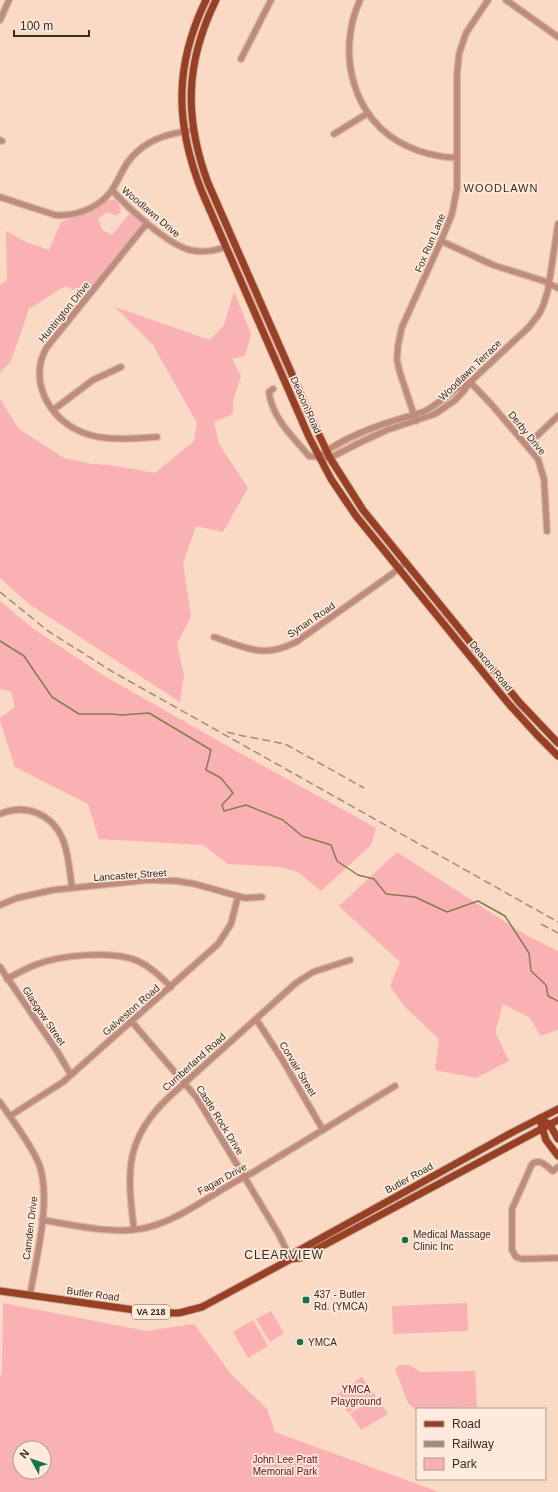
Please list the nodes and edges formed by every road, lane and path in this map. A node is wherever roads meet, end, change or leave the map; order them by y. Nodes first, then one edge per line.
1 (9, 0) edge
2 (206, 0) edge
3 (216, 0) edge
4 (270, 0) edge
5 (360, 0) edge
6 (488, 0) edge
7 (506, 0) edge
8 (0, 20) edge
9 (558, 37) edge
10 (241, 60) dead end
11 (368, 113) junction
12 (194, 130) junction
13 (185, 131) junction
14 (334, 134) dead end
15 (457, 158) junction
16 (112, 190) junction
17 (0, 197) edge
18 (147, 223) junction
19 (558, 224) edge
20 (441, 241) junction
21 (226, 247) junction
22 (549, 283) junction
23 (558, 288) edge
24 (121, 367) dead end
25 (470, 382) junction
26 (273, 388) dead end
27 (53, 410) junction
28 (414, 415) junction
29 (558, 416) edge
30 (416, 421) junction
31 (157, 437) dead end
32 (526, 445) junction
33 (326, 451) junction
34 (319, 457) junction
35 (330, 458) junction
36 (547, 531) dead end
37 (406, 562) junction
38 (398, 569) junction
39 (214, 637) dead end
40 (558, 743) edge
41 (558, 756) edge
42 (0, 814) edge
43 (72, 888) junction
44 (238, 896) junction
45 (262, 897) dead end
46 (0, 905) edge
47 (350, 960) dead end
48 (0, 967) edge
49 (7, 979) junction
50 (171, 987) junction
51 (256, 1019) junction
52 (132, 1022) junction
53 (71, 1074) junction
54 (185, 1083) junction
55 (395, 1086) dead end
56 (0, 1102) edge
57 (558, 1109) edge
58 (10, 1116) junction
59 (540, 1118) junction
60 (558, 1120) edge
61 (550, 1125) junction
62 (542, 1129) junction
63 (323, 1130) junction
64 (558, 1139) edge
65 (558, 1156) edge
66 (558, 1167) edge
67 (244, 1176) junction
68 (42, 1220) junction
69 (134, 1230) junction
70 (558, 1258) edge
71 (291, 1259) junction
72 (0, 1291) edge
73 (30, 1295) junction

1 - 8 street
2 - 13 main road, Deacon Road
3 - 12 main road, Deacon Road
4 - 10 street
5 - 11 street
6 - 15 street, Fox Run Lane
7 - 9 street
11 - 14 street
11 - 15 street
12 - 13 street
12 - 33 main road, Deacon Road
13 - 16 street
13 - 21 main road, Deacon Road
15 - 20 street, Fox Run Lane
16 - 17 street
16 - 18 street, Woodlawn Drive
18 - 21 street, Woodlawn Drive
18 - 27 street, Huntington Drive
19 - 22 street, Woodlawn Terrace
20 - 22 street
20 - 28 street, Fox Run Lane
21 - 34 main road, Deacon Road
22 - 23 street
22 - 25 street, Woodlawn Terrace
24 - 27 street
25 - 28 street
25 - 30 street, Woodlawn Terrace
25 - 32 street, Derby Drive
26 - 34 street
27 - 31 street, Huntington Drive
28 - 30 street, Fox Run Lane
28 - 33 street
29 - 32 street
30 - 35 street, Woodlawn Terrace
32 - 36 street, Derby Drive
33 - 34 street
33 - 35 main road, Deacon Road
34 - 35 street
34 - 38 main road, Deacon Road
35 - 37 main road, Deacon Road
37 - 38 street, Synan Road
37 - 40 main road, Deacon Road
38 - 39 street, Synan Road
38 - 41 main road, Deacon Road
42 - 43 street
43 - 44 street, Lancaster Street
43 - 46 street, Lancaster Street
44 - 45 street, Lancaster Street
44 - 50 street, Galveston Road
47 - 51 street, Cumberland Road
48 - 49 street, Glasgow Street
49 - 50 street
49 - 53 street, Glasgow Street
50 - 52 street, Galveston Road
51 - 54 street, Cumberland Road
51 - 63 street, Corvair Street
52 - 53 street, Galveston Road
52 - 54 street, Castle Rock Drive
53 - 58 street, Galveston Road
54 - 67 street, Castle Rock Drive
54 - 69 street, Cumberland Road
55 - 63 street, Fagan Drive
56 - 58 street, Camden Drive
57 - 59 main road, VA 218
58 - 68 street, Camden Drive
59 - 61 main road
59 - 62 main road
59 - 71 main road, Butler Road / VA 218
60 - 61 main road, VA 218
61 - 62 main road, VA 218
61 - 64 main road
62 - 65 main road
62 - 71 main road, Butler Road / VA 218
63 - 67 street, Fagan Drive
66 - 70 street
67 - 69 street, Fagan Drive
67 - 71 street, Castle Rock Drive
68 - 69 street, Fagan Drive
68 - 73 street, Camden Drive
71 - 73 main road, Butler Road / VA 218
72 - 73 main road, Butler Road / VA 218

